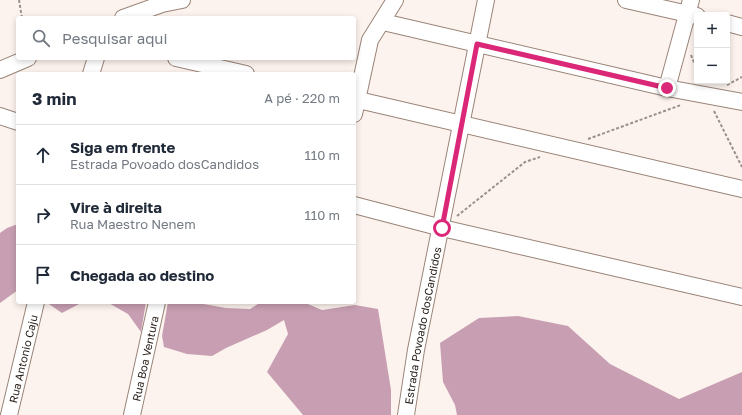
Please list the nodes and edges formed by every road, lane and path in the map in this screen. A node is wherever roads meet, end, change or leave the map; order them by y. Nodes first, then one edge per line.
1 (19, 0) edge
2 (182, 0) edge
3 (395, 0) edge
4 (486, 0) edge
5 (626, 0) edge
6 (692, 10) edge
7 (22, 16) edge
8 (129, 16) edge
9 (383, 22) junction
10 (730, 24) edge
11 (742, 27) edge
12 (477, 44) junction
13 (23, 60) edge
14 (96, 60) edge
15 (185, 60) edge
16 (0, 70) edge
17 (92, 72) edge
18 (237, 72) edge
19 (667, 88) junction
20 (707, 95) junction
21 (356, 100) edge
22 (742, 102) edge
23 (356, 104) edge
24 (0, 116) edge
25 (16, 121) edge
26 (462, 123) junction
27 (742, 167) edge
28 (742, 189) edge
29 (356, 206) edge
30 (442, 228) junction
31 (742, 297) edge
32 (36, 304) edge
33 (157, 304) edge
34 (9, 415) edge
35 (132, 415) edge
36 (406, 415) edge

1 - 7 path
2 - 8 street
3 - 9 street
4 - 12 street, Estrada Povoado dosCandidos
5 - 6 street
6 - 19 street
9 - 12 street
9 - 21 street
10 - 11 street
12 - 19 street
12 - 26 street, Estrada Povoado dosCandidos
13 - 16 street
14 - 17 street
15 - 18 street
19 - 20 street
20 - 22 street
20 - 27 path
23 - 26 street
24 - 25 street
26 - 28 street
26 - 30 street, Estrada Povoado dosCandidos
29 - 30 street
30 - 31 street
30 - 36 street, Estrada Povoado dosCandidos
32 - 34 street, Rua Antonio Caju
33 - 35 street, Rua Boa Ventura

